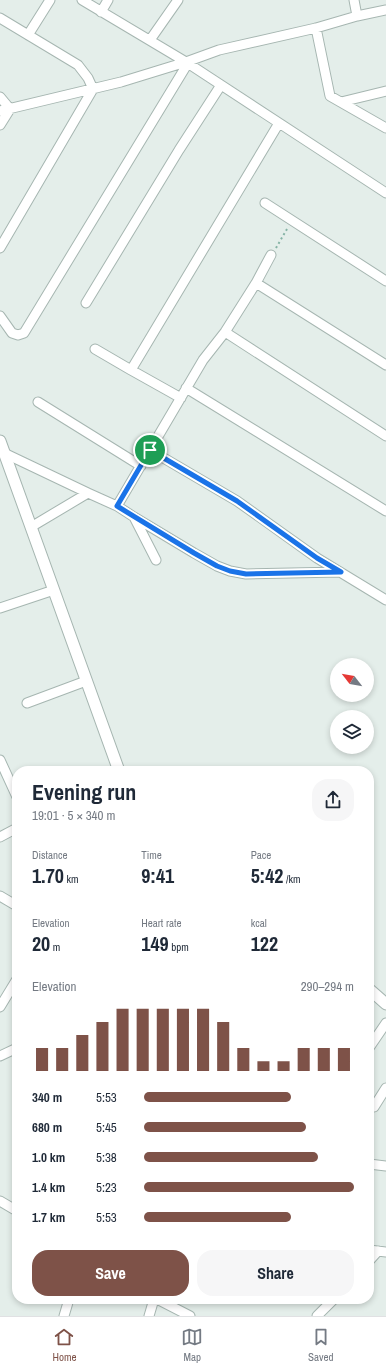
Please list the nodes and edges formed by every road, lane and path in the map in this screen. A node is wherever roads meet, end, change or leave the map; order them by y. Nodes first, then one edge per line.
1 (50, 0) edge
2 (82, 0) edge
3 (108, 0) edge
4 (178, 0) edge
5 (354, 0) edge
6 (386, 10) edge
7 (101, 12) junction
8 (357, 16) junction
9 (0, 18) edge
10 (316, 28) junction
11 (28, 35) junction
12 (150, 40) junction
13 (187, 63) junction
14 (221, 85) junction
15 (93, 89) junction
16 (386, 91) edge
17 (0, 98) edge
18 (340, 102) junction
19 (10, 109) junction
20 (0, 111) edge
21 (279, 123) junction
22 (0, 125) edge
23 (386, 128) edge
24 (386, 193) edge
25 (265, 202) dead end
26 (292, 220) junction
27 (0, 248) edge
28 (271, 255) joint
29 (386, 281) edge
30 (256, 283) junction
31 (86, 303) dead end
32 (0, 316) edge
33 (225, 332) junction
34 (95, 349) dead end
35 (386, 365) edge
36 (131, 370) junction
37 (186, 388) junction
38 (181, 398) junction
39 (38, 402) dead end
40 (386, 436) edge
41 (0, 441) edge
42 (150, 450) junction
43 (4, 452) junction
44 (141, 466) junction
45 (88, 493) junction
46 (117, 506) junction
47 (386, 511) edge
48 (134, 517) junction
49 (31, 527) junction
50 (156, 560) dead end
51 (341, 572) junction
52 (54, 590) junction
53 (386, 600) edge
54 (0, 608) edge
55 (86, 681) junction
56 (27, 703) dead end
57 (0, 760) edge
58 (117, 766) edge
59 (12, 786) edge
60 (12, 831) edge
61 (0, 837) edge
62 (0, 896) edge
63 (12, 903) edge
64 (12, 987) edge
65 (374, 993) edge
66 (386, 1004) edge
67 (0, 1007) edge
68 (386, 1023) edge
69 (374, 1041) edge
70 (12, 1050) edge
71 (0, 1056) edge
72 (386, 1088) edge
73 (374, 1108) dead end
74 (374, 1165) edge
75 (386, 1166) edge
76 (0, 1201) edge
77 (12, 1208) edge
78 (68, 1304) edge
79 (153, 1304) edge
80 (167, 1304) edge
81 (329, 1304) edge
82 (64, 1316) edge
83 (149, 1316) edge
84 (190, 1316) edge
85 (317, 1316) edge

1 - 11 street
2 - 7 street
3 - 7 street
4 - 12 street
5 - 8 street
6 - 8 street
7 - 12 street
8 - 10 street
9 - 11 street
10 - 13 street
10 - 18 street
11 - 15 street
12 - 13 street
13 - 14 street
13 - 15 street
13 - 32 street
14 - 21 street
14 - 31 street
15 - 19 street
15 - 27 street
16 - 18 street
17 - 19 street
18 - 23 street
19 - 20 street
19 - 22 street
21 - 24 street
21 - 36 street
25 - 26 street
26 - 28 path
26 - 29 street
28 - 30 street
30 - 33 street
30 - 35 street
33 - 37 street
33 - 40 street
34 - 36 street
36 - 38 street
37 - 38 street
37 - 47 street
38 - 42 street
39 - 44 street
41 - 43 street
42 - 44 street
42 - 51 street
43 - 45 street
43 - 49 street
44 - 46 street
45 - 46 street
45 - 49 street
46 - 48 street
48 - 50 street
48 - 51 street
49 - 52 street
51 - 53 street
52 - 54 street
52 - 55 street
55 - 56 street
55 - 58 street
57 - 59 street
60 - 61 street
62 - 63 street
64 - 67 street
65 - 66 street
68 - 69 street
70 - 71 street
72 - 73 street
74 - 75 street
76 - 77 street
78 - 82 street
79 - 83 street
80 - 84 street
81 - 85 street

